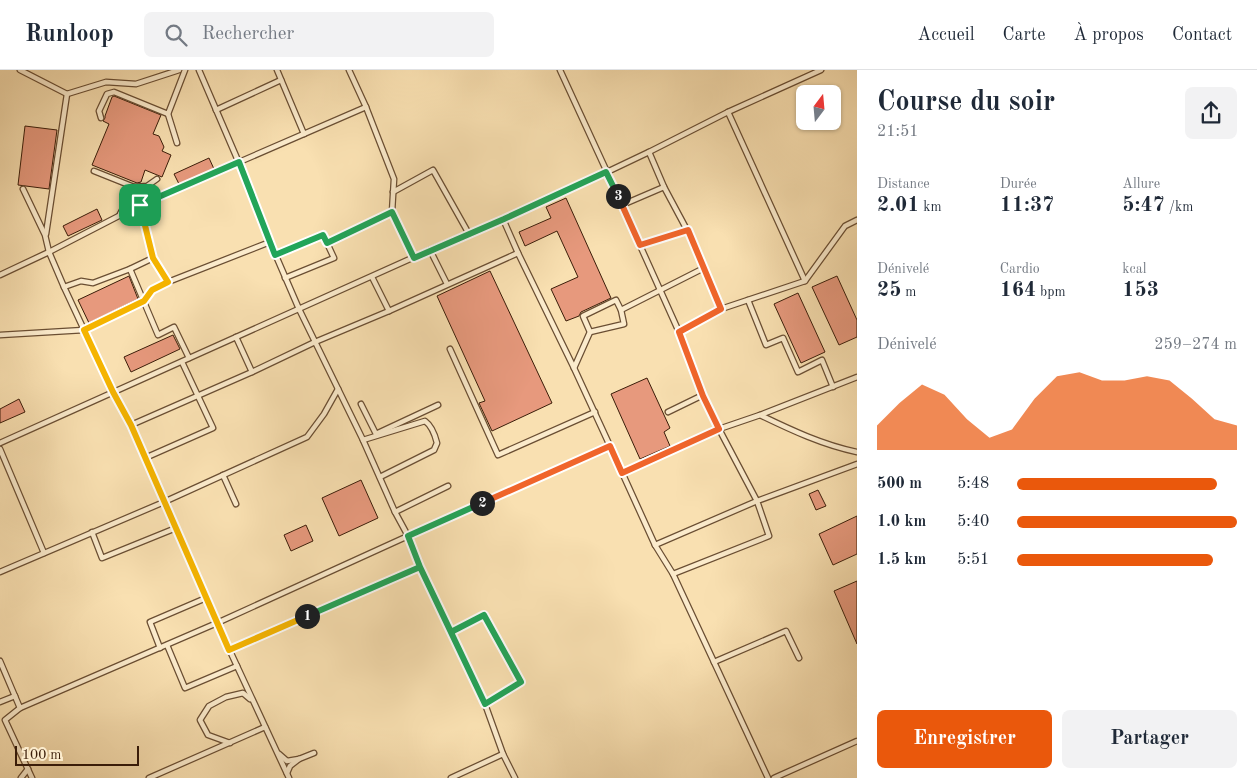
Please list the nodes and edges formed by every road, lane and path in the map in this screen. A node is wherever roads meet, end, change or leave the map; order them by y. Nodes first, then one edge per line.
1 (20, 70) edge
2 (179, 70) edge
3 (185, 70) edge
4 (199, 70) edge
5 (277, 70) edge
6 (349, 70) edge
7 (560, 70) edge
8 (821, 70) edge
9 (281, 80) junction
10 (67, 94) junction
11 (366, 107) junction
12 (216, 110) junction
13 (728, 112) junction
14 (168, 114) junction
15 (101, 118) dead end
16 (304, 134) junction
17 (177, 143) dead end
18 (649, 152) junction
19 (239, 162) junction
20 (94, 171) dead end
21 (606, 172) junction
22 (157, 179) dead end
23 (134, 187) junction
24 (664, 187) junction
25 (23, 189) dead end
26 (393, 192) junction
27 (140, 205) junction
28 (622, 205) junction
29 (392, 212) junction
30 (119, 216) junction
31 (504, 219) junction
32 (857, 220) edge
33 (688, 230) junction
34 (469, 234) junction
35 (46, 235) junction
36 (270, 242) junction
37 (327, 243) junction
38 (640, 245) junction
39 (430, 250) junction
40 (49, 252) junction
41 (518, 252) junction
42 (275, 255) junction
43 (153, 258) junction
44 (414, 258) junction
45 (704, 268) junction
46 (130, 269) junction
47 (0, 275) edge
48 (372, 276) junction
49 (285, 278) junction
50 (805, 281) junction
51 (168, 282) junction
52 (447, 284) junction
53 (64, 287) junction
54 (660, 290) junction
55 (748, 300) junction
56 (144, 301) junction
57 (721, 309) junction
58 (299, 310) junction
59 (389, 310) junction
60 (621, 310) junction
61 (84, 330) junction
62 (590, 332) junction
63 (679, 332) junction
64 (0, 335) edge
65 (236, 337) junction
66 (315, 342) junction
67 (450, 348) dead end
68 (189, 358) junction
69 (182, 362) junction
70 (574, 368) junction
71 (252, 372) junction
72 (857, 378) edge
73 (833, 387) junction
74 (338, 389) junction
75 (113, 392) junction
76 (198, 396) junction
77 (703, 396) junction
78 (361, 404) dead end
79 (438, 405) dead end
80 (594, 412) junction
81 (668, 412) dead end
82 (760, 415) junction
83 (131, 425) junction
84 (719, 429) junction
85 (376, 434) junction
86 (363, 440) junction
87 (0, 443) edge
88 (610, 446) junction
89 (0, 450) edge
90 (857, 452) edge
91 (145, 458) junction
92 (857, 464) edge
93 (622, 473) junction
94 (223, 475) junction
95 (380, 477) junction
96 (448, 486) dead end
97 (757, 501) junction
98 (164, 502) junction
99 (236, 504) dead end
100 (395, 512) junction
101 (176, 528) junction
102 (92, 532) junction
103 (408, 536) junction
104 (655, 545) junction
105 (44, 553) junction
106 (420, 567) junction
107 (0, 572) edge
108 (673, 574) junction
109 (206, 598) junction
110 (217, 623) junction
111 (451, 632) junction
112 (167, 645) junction
113 (160, 648) junction
114 (229, 650) junction
115 (799, 658) dead end
116 (0, 661) edge
117 (714, 662) junction
118 (237, 666) junction
119 (15, 696) junction
120 (252, 700) junction
121 (0, 702) edge
122 (485, 704) junction
123 (20, 708) junction
124 (265, 728) junction
125 (857, 741) edge
126 (230, 743) junction
127 (276, 752) junction
128 (314, 753) dead end
129 (503, 754) junction
130 (299, 759) junction
131 (28, 769) junction
132 (288, 776) edge
133 (21, 778) edge
134 (32, 778) edge
135 (149, 778) edge
136 (451, 778) edge
137 (515, 778) edge
138 (768, 778) edge
139 (774, 778) edge

1 - 10 lane
2 - 10 lane
3 - 14 lane
4 - 12 lane
5 - 9 lane
6 - 11 lane
7 - 21 lane
8 - 13 lane
9 - 12 lane
9 - 16 lane
10 - 35 lane
11 - 16 lane
11 - 26 lane
12 - 19 lane
13 - 18 lane
13 - 50 lane
14 - 15 lane
14 - 17 lane
16 - 19 lane
18 - 21 lane
18 - 24 lane
19 - 27 lane
19 - 36 lane
20 - 23 lane
21 - 28 lane
21 - 31 lane
22 - 23 lane
23 - 30 lane
24 - 28 lane
24 - 33 lane
25 - 35 lane
26 - 29 lane
26 - 34 lane
27 - 30 lane
27 - 43 lane
28 - 38 lane
29 - 37 lane
29 - 44 lane
30 - 40 lane
31 - 34 lane
31 - 41 lane
32 - 50 lane
33 - 38 lane
33 - 45 lane
34 - 39 lane
35 - 40 lane
36 - 42 lane
36 - 51 lane
37 - 42 lane
37 - 49 lane
38 - 54 lane
39 - 44 lane
39 - 52 lane
40 - 47 lane
40 - 53 lane
41 - 52 lane
41 - 70 lane
42 - 49 lane
43 - 46 lane
43 - 51 lane
44 - 48 lane
45 - 54 lane
45 - 57 lane
46 - 53 lane
46 - 56 lane
48 - 58 lane
48 - 59 lane
49 - 58 lane
50 - 55 lane
51 - 56 lane
52 - 59 lane
53 - 61 lane
54 - 60 lane
54 - 63 lane
55 - 57 lane
55 - 73 lane
56 - 61 lane
56 - 68 lane
57 - 63 lane
58 - 65 lane
58 - 66 lane
59 - 66 lane
60 - 62 lane
60 - 62 lane
61 - 64 lane
61 - 75 lane
62 - 70 lane
63 - 77 lane
65 - 68 lane
65 - 71 lane
66 - 71 lane
66 - 74 lane
67 - 80 lane
68 - 69 lane
69 - 75 lane
69 - 76 lane
70 - 80 lane
71 - 76 lane
72 - 73 lane
73 - 82 lane
74 - 86 lane
74 - 94 lane
75 - 83 lane
75 - 87 lane
76 - 83 lane
76 - 91 lane
77 - 81 lane
77 - 84 lane
78 - 85 lane
79 - 85 lane
80 - 88 lane
82 - 84 lane
82 - 90 lane
83 - 91 lane
84 - 93 lane
84 - 97 lane
85 - 86 lane
86 - 95 lane
86 - 95 lane
88 - 93 lane
88 - 103 lane
89 - 105 lane
91 - 98 lane
92 - 97 lane
93 - 104 lane
94 - 98 lane
94 - 99 lane
95 - 100 lane
96 - 100 lane
97 - 104 lane
97 - 108 lane
98 - 101 lane
98 - 102 lane
100 - 103 lane
101 - 102 lane
101 - 109 lane
102 - 105 lane
103 - 106 lane
103 - 110 lane
104 - 108 lane
105 - 107 lane
106 - 111 lane
106 - 114 lane
108 - 117 lane
109 - 110 lane
109 - 113 lane
110 - 112 lane
110 - 114 lane
111 - 122 lane
111 - 122 lane
112 - 113 lane
112 - 118 lane
113 - 123 lane
114 - 118 lane
115 - 117 lane
116 - 119 lane
117 - 138 lane
118 - 120 lane
119 - 121 lane
119 - 123 lane
120 - 124 lane
120 - 126 lane
122 - 129 lane
123 - 131 lane
124 - 126 lane
124 - 127 lane
125 - 139 lane
126 - 135 lane
127 - 130 lane
127 - 132 lane
128 - 130 lane
129 - 136 lane
129 - 137 lane
130 - 132 lane
131 - 133 lane
131 - 134 lane

